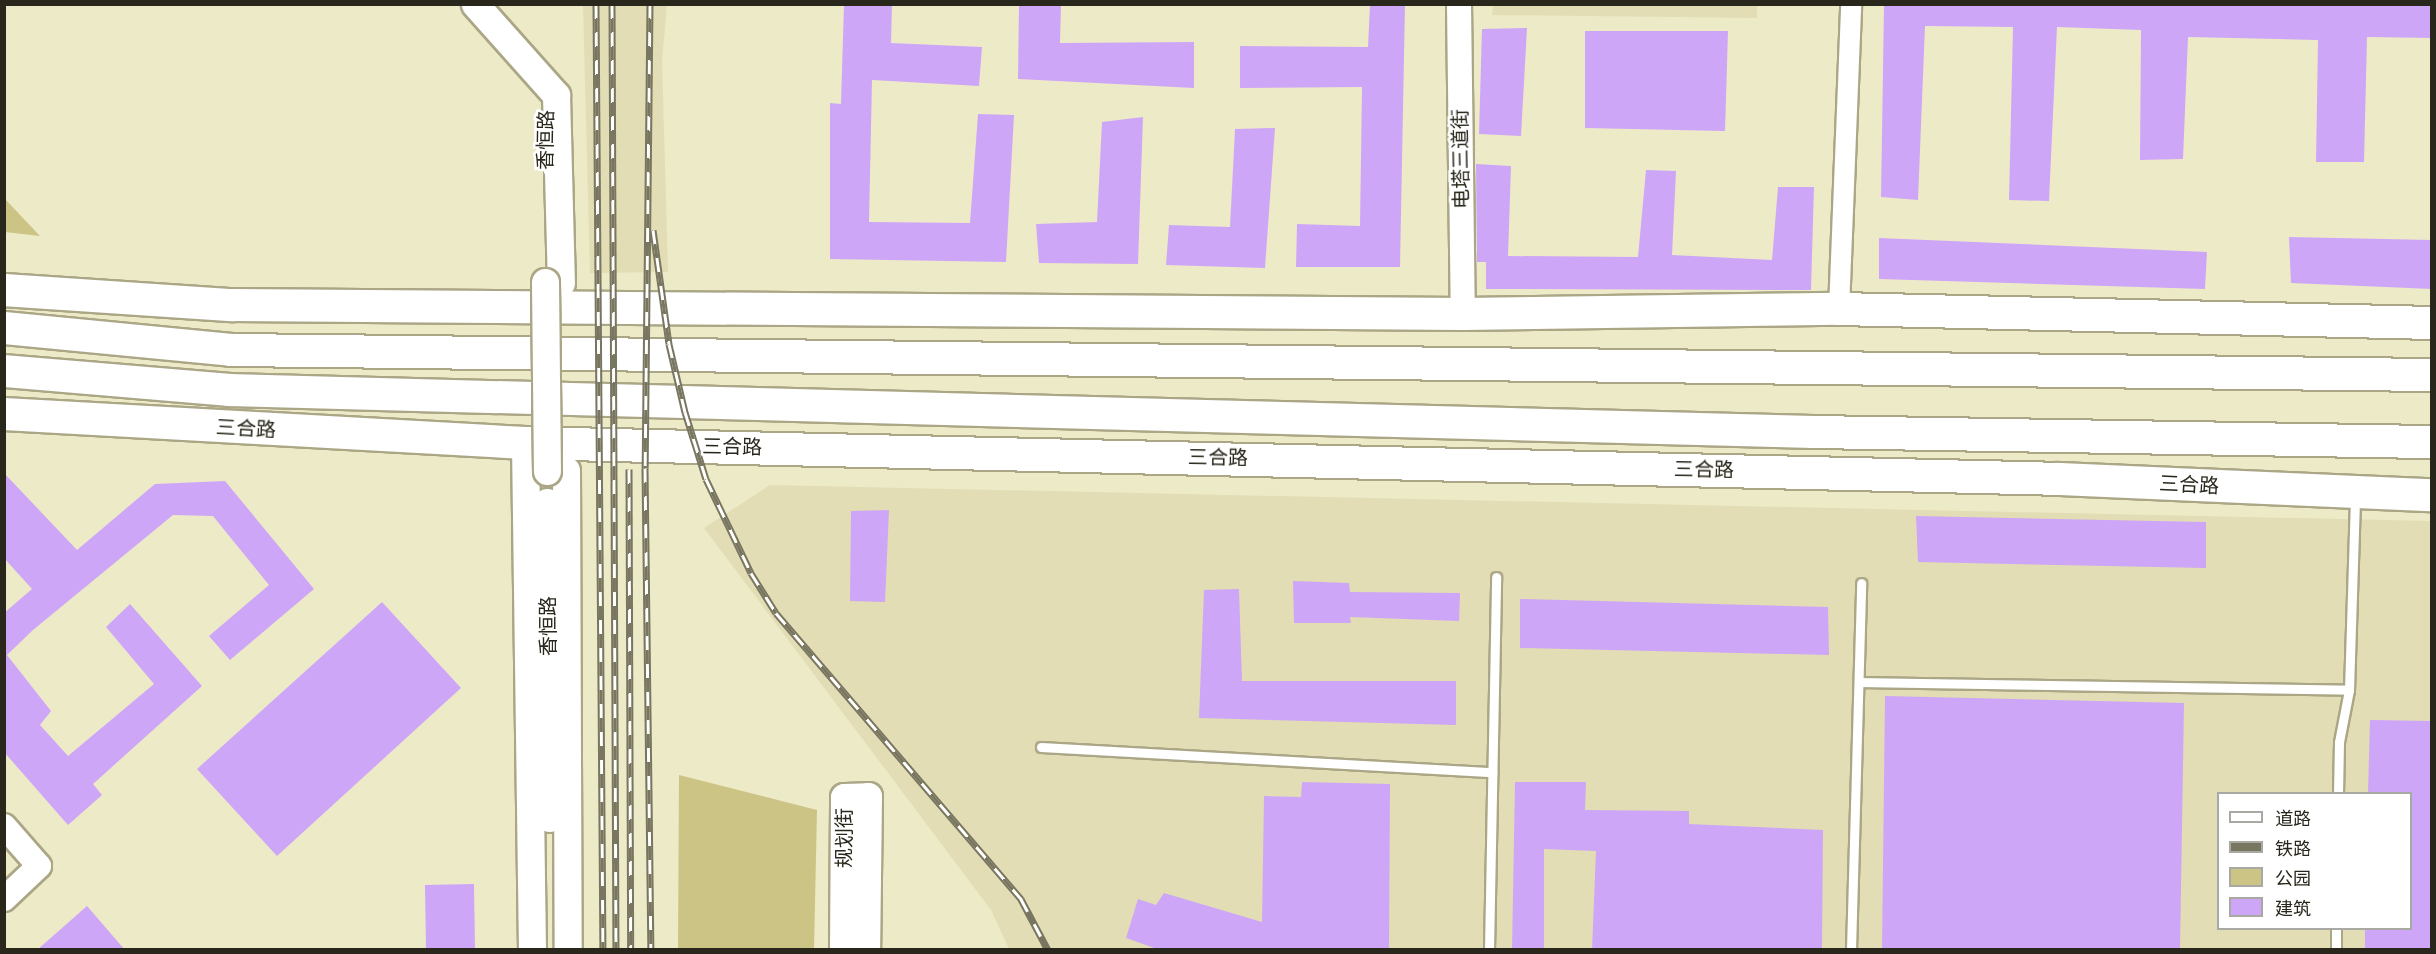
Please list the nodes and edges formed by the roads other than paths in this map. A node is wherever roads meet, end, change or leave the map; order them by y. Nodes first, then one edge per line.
1 (475, 4) edge
2 (1459, 4) edge
3 (1851, 4) edge
4 (4, 290) edge
5 (1839, 309) junction
6 (1463, 314) junction
7 (2432, 323) edge
8 (4, 328) edge
9 (2432, 353) edge
10 (4, 371) edge
11 (2313, 373) junction
12 (2432, 375) edge
13 (4, 414) edge
14 (1813, 432) junction
15 (2432, 442) edge
16 (525, 443) junction
17 (556, 470) junction
18 (2059, 479) junction
19 (2355, 493) junction
20 (2432, 495) edge
21 (1496, 577) dead end
22 (1862, 583) dead end
23 (1861, 682) junction
24 (2349, 690) junction
25 (1041, 747) dead end
26 (1492, 772) junction
27 (2338, 792) edge
28 (4, 826) edge
29 (4, 898) edge
30 (2336, 930) edge
31 (532, 950) edge
32 (540, 950) edge
33 (568, 950) edge
34 (843, 950) edge
35 (866, 950) edge
36 (1489, 950) edge
37 (1851, 950) edge
38 (2336, 950) edge

1 - 17 main road, 香恒路
2 - 6 street, 电塔三道街
3 - 5 street
4 - 6 highway
5 - 6 highway
5 - 7 highway
8 - 11 highway
9 - 11 highway
10 - 14 highway
11 - 12 highway
13 - 16 highway, 三合路
14 - 15 highway
14 - 18 highway
16 - 18 highway, 三合路
16 - 31 main road
17 - 32 main road, 香恒路
17 - 33 main road, 香恒路
18 - 19 highway, 三合路
19 - 20 highway, 三合路
19 - 24 lane
21 - 26 lane
22 - 23 lane
23 - 24 lane
23 - 37 lane
24 - 27 lane
25 - 26 lane
26 - 36 lane
28 - 29 street
30 - 38 lane
34 - 35 main road, 规划街

